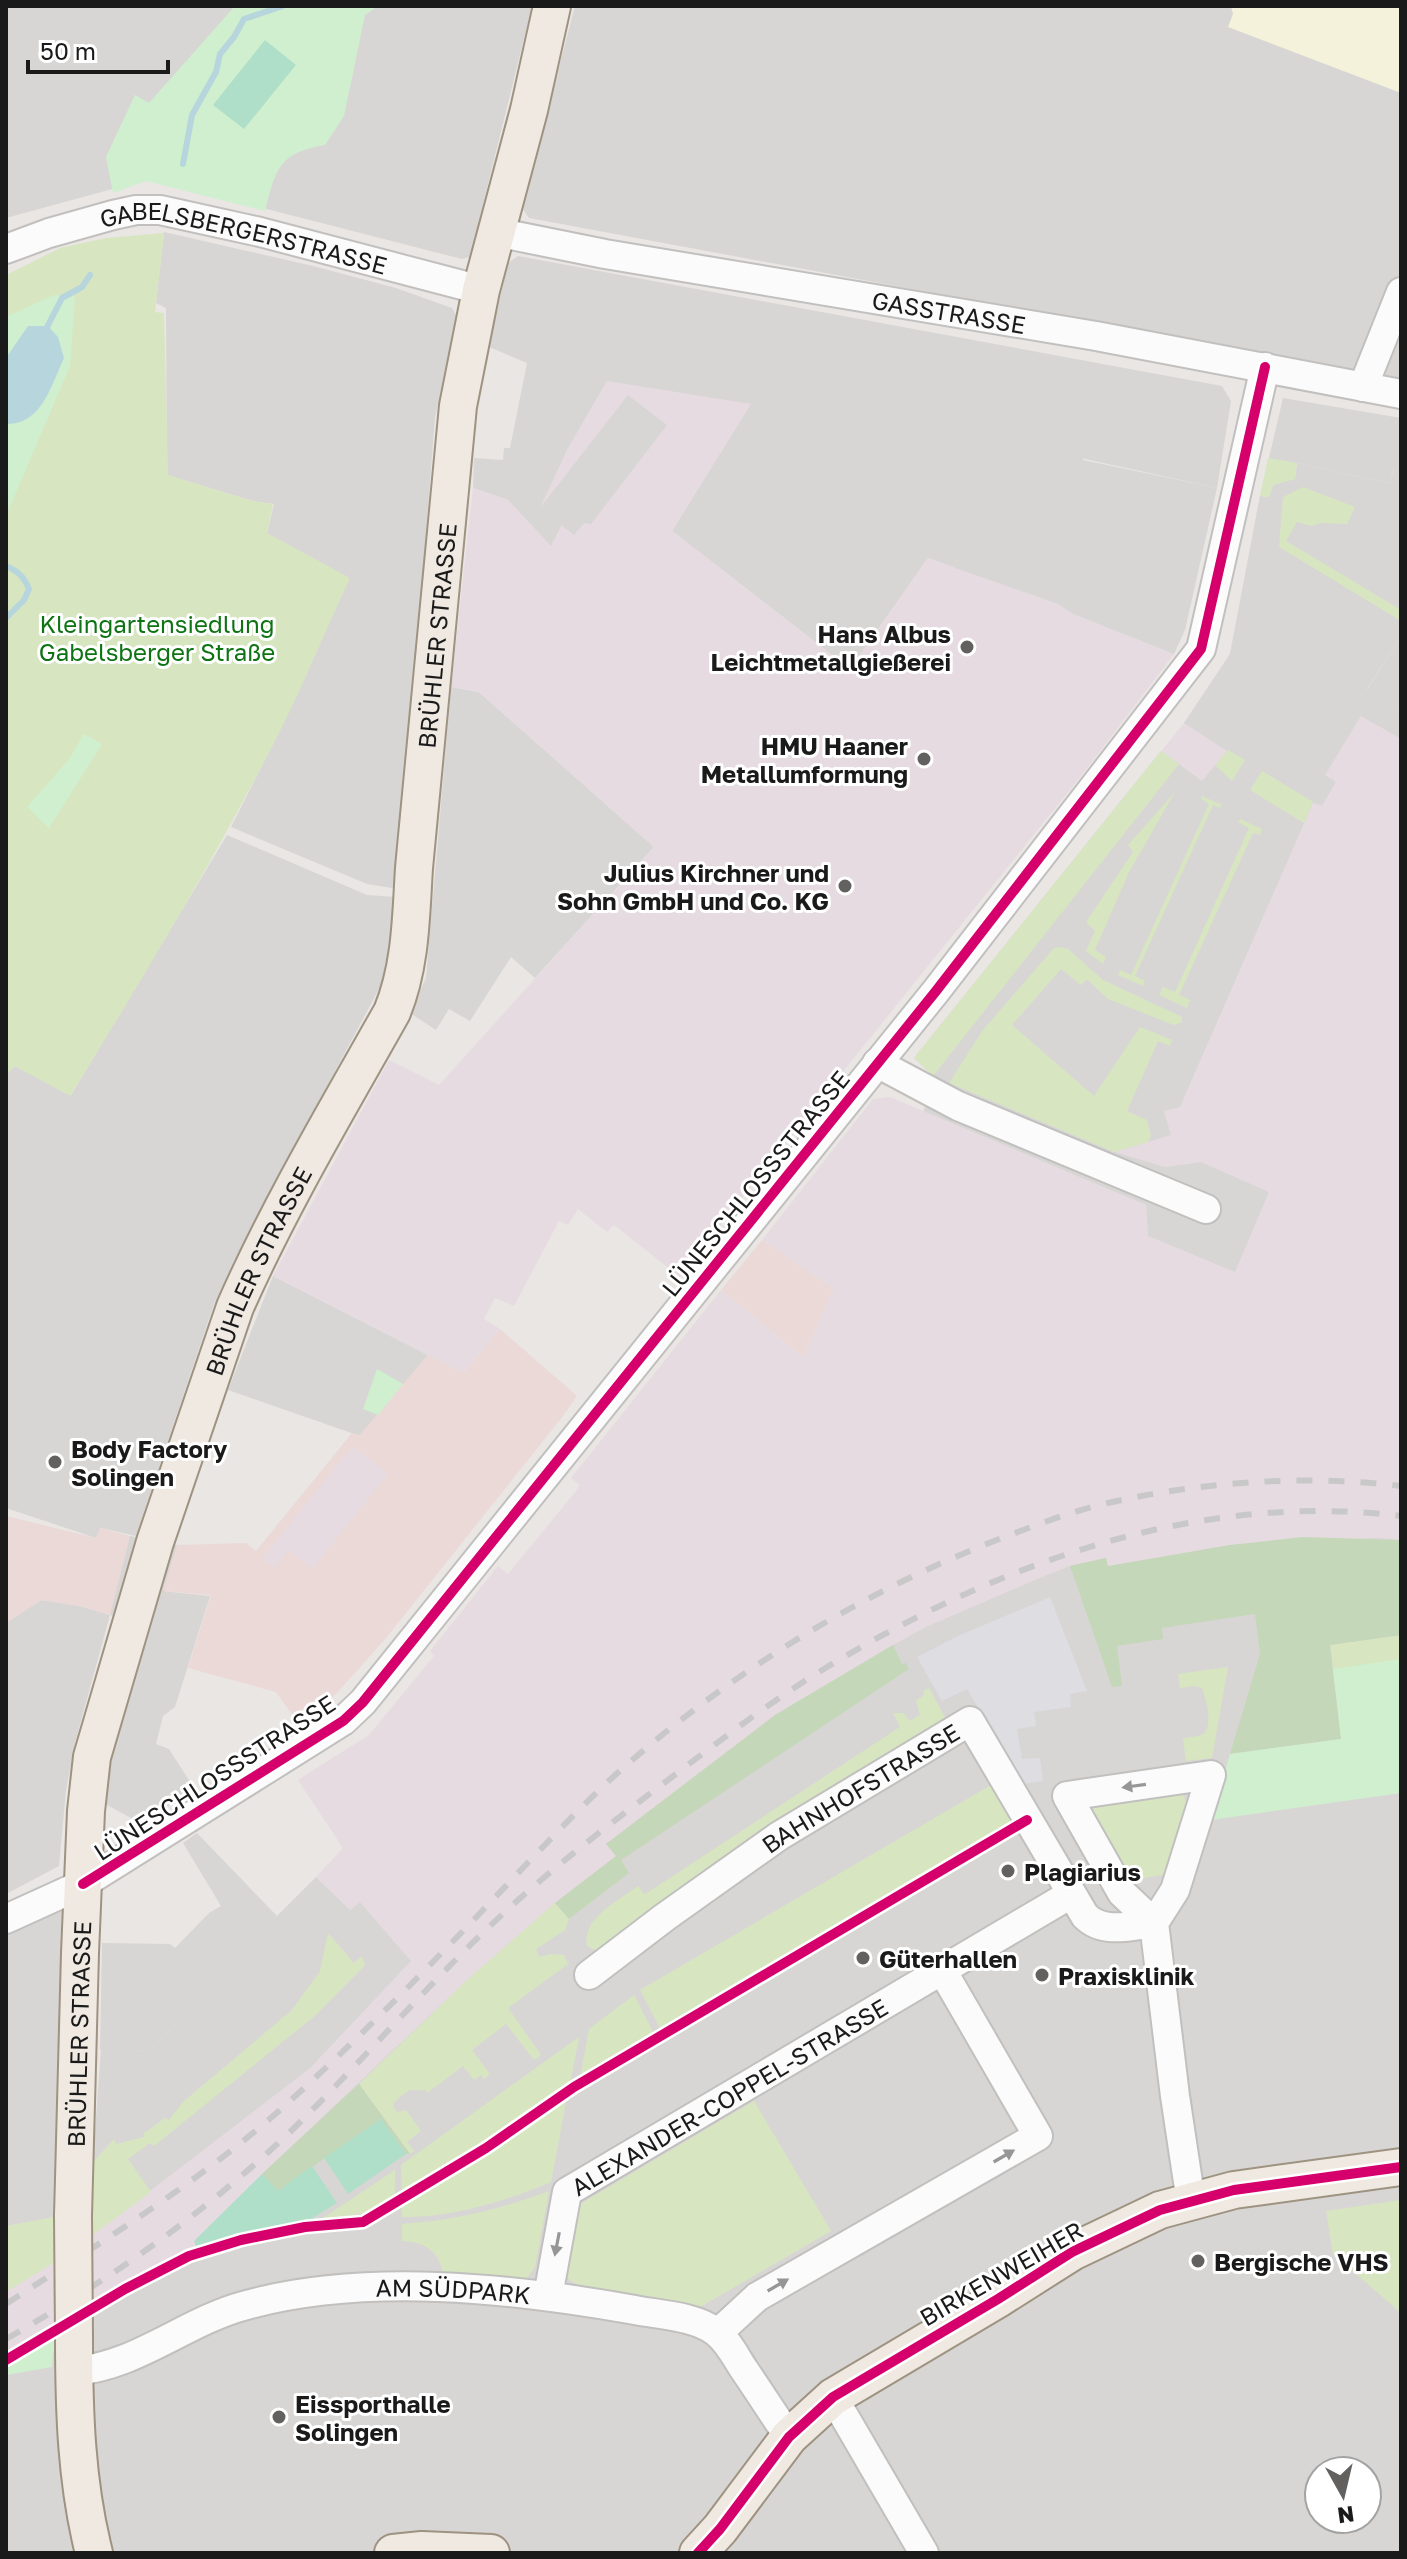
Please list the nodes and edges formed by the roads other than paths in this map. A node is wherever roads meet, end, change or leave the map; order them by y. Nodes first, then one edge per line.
1 (552, 6) edge
2 (496, 232) junction
3 (6, 249) edge
4 (481, 290) junction
5 (1401, 292) edge
6 (1265, 367) junction
7 (1363, 387) junction
8 (1401, 394) edge
9 (877, 1063) junction
10 (1206, 1209) dead end
11 (83, 1884) junction
12 (1071, 1894) junction
13 (6, 1919) edge
14 (1154, 1923) junction
15 (942, 1970) junction
16 (589, 1975) dead end
17 (1401, 2167) edge
18 (1191, 2202) junction
19 (548, 2296) junction
20 (718, 2333) junction
21 (74, 2354) junction
22 (833, 2397) junction
23 (789, 2437) junction
24 (94, 2553) edge
25 (393, 2553) edge
26 (491, 2553) edge
27 (698, 2553) edge
28 (924, 2553) edge

1 - 2 main road, BRÜHLER STRASSE
2 - 4 main road, BRÜHLER STRASSE
2 - 6 street, GASSTRASSE
3 - 4 street, GABELSBERGERSTRASSE
4 - 11 main road, BRÜHLER STRASSE
5 - 7 street
6 - 7 street, GASSTRASSE
6 - 9 street, LÜNESCHLOSSSTRASSE
7 - 8 street, GASSTRASSE
9 - 10 street, LÜNESCHLOSSSTRASSE
9 - 11 street, LÜNESCHLOSSSTRASSE
11 - 13 street, LÜNESCHLOSSSTRASSE
11 - 21 main road, BRÜHLER STRASSE, bridge
12 - 14 street, BAHNHOFSTRASSE
12 - 15 street, ALEXANDER-COPPEL-STRASSE
12 - 16 street, BAHNHOFSTRASSE
14 -> 14 street
14 - 18 street
15 -> 19 street, ALEXANDER-COPPEL-STRASSE
20 -> 15 street
17 - 18 main road, BIRKENWEIHER
18 - 22 main road, BIRKENWEIHER
19 - 20 street, AM SÜDPARK
19 - 21 street, AM SÜDPARK
20 - 23 street
21 - 24 main road, BRÜHLER STRASSE
22 - 23 main road, BIRKENWEIHER
22 - 28 street
23 - 27 main road, BIRKENWEIHER
25 - 26 main road

